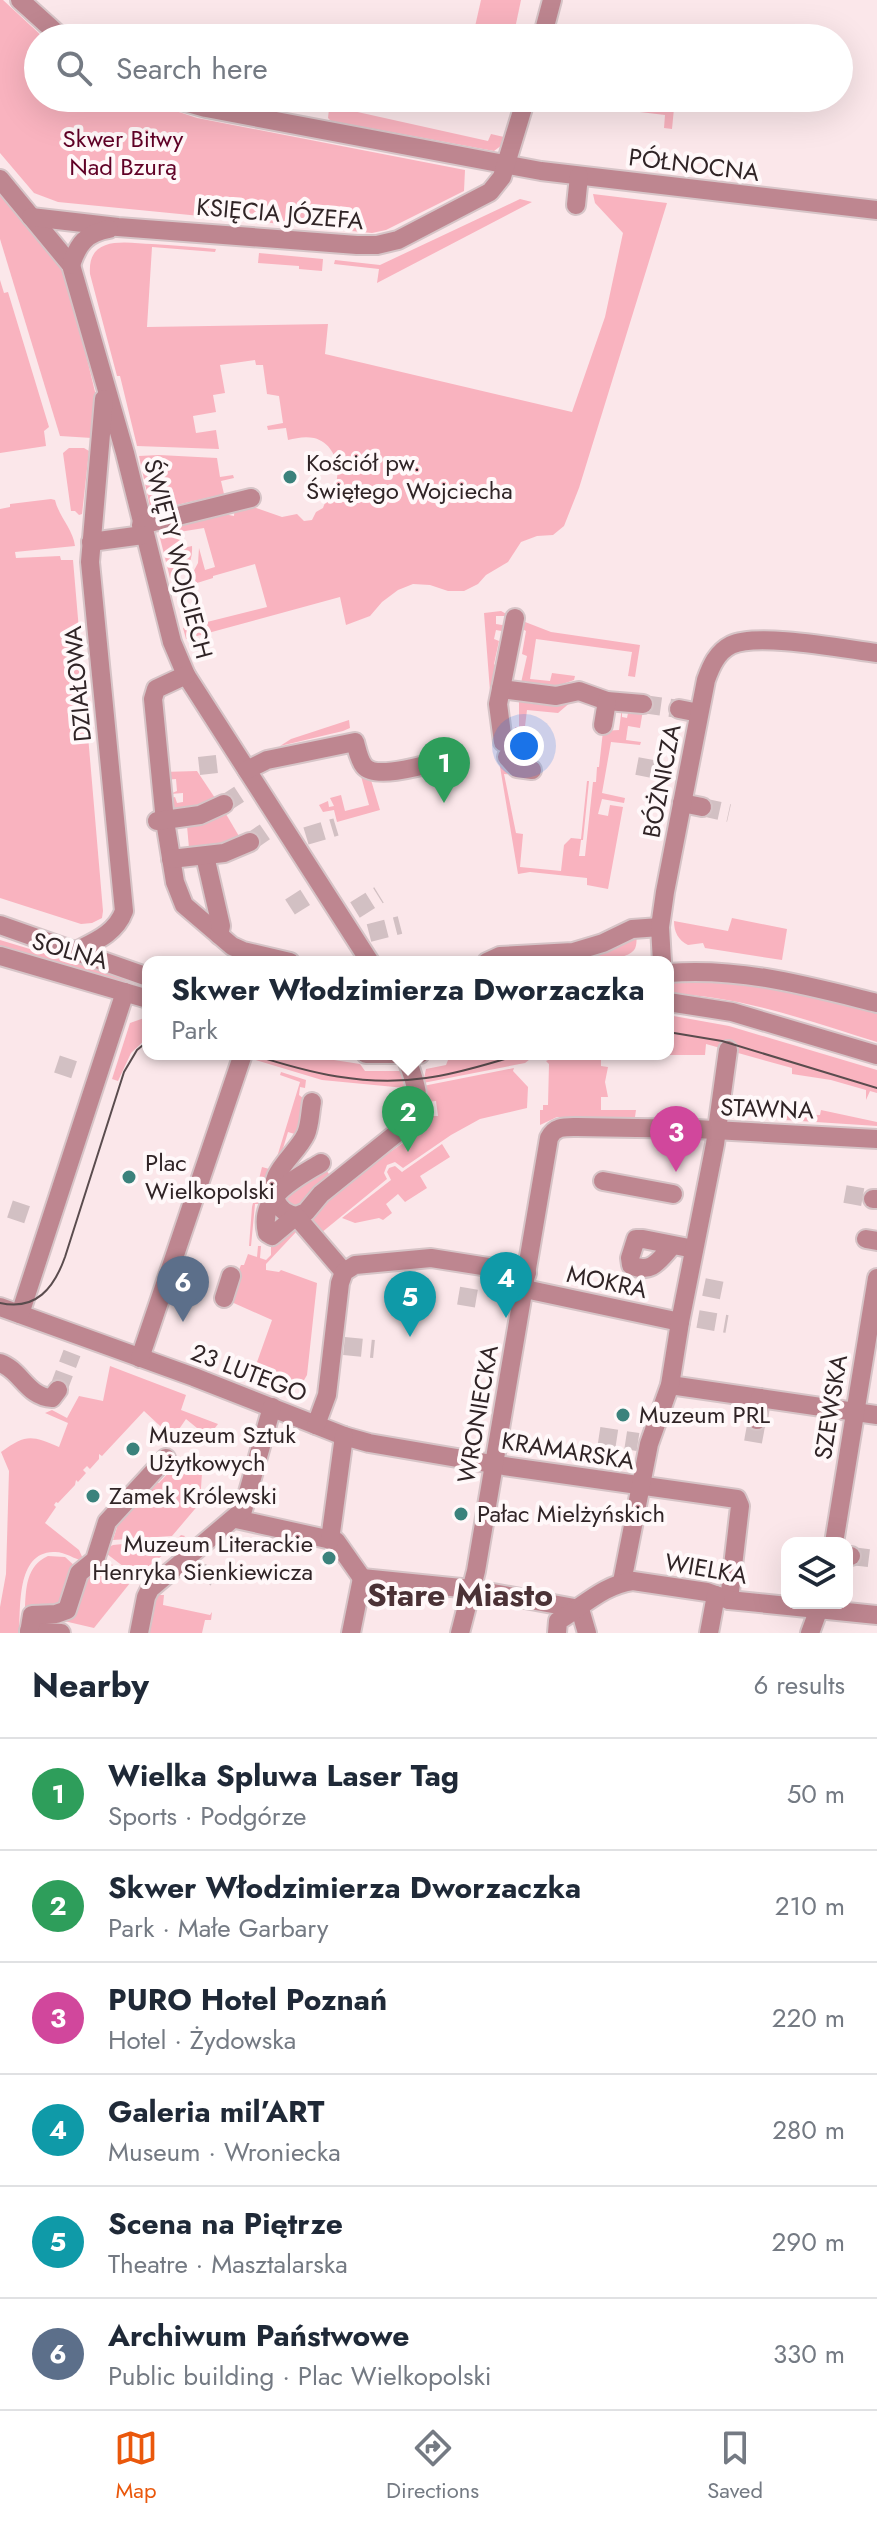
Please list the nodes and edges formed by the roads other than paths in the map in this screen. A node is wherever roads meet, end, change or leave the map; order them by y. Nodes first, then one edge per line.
1 (20, 0) edge
2 (552, 0) edge
3 (47, 24) edge
4 (546, 24) edge
5 (227, 112) edge
6 (522, 112) edge
7 (506, 166) junction
8 (579, 176) junction
9 (0, 179) edge
10 (576, 205) dead end
11 (877, 210) edge
12 (31, 217) junction
13 (118, 227) junction
14 (71, 265) junction
15 (105, 389) junction
16 (251, 498) dead end
17 (142, 530) junction
18 (91, 542) junction
19 (515, 618) dead end
20 (877, 653) edge
21 (186, 675) junction
22 (501, 689) junction
23 (607, 701) junction
24 (643, 704) tunnel mouth
25 (679, 709) tunnel mouth
26 (699, 713) junction
27 (603, 725) dead end
28 (448, 759) dead end
29 (532, 770) dead end
30 (242, 772) junction
31 (682, 803) junction
32 (224, 804) tunnel mouth
33 (702, 807) tunnel mouth
34 (161, 821) junction
35 (250, 842) tunnel mouth
36 (205, 856) junction
37 (171, 859) junction
38 (0, 925) edge
39 (660, 927) junction
40 (219, 935) junction
41 (76, 951) junction
42 (0, 956) edge
43 (257, 956) edge
44 (366, 956) edge
45 (500, 956) edge
46 (662, 956) edge
47 (674, 973) edge
48 (142, 975) edge
49 (125, 992) junction
50 (142, 997) edge
51 (674, 1003) edge
52 (877, 1003) edge
53 (728, 1050) dead end
54 (877, 1055) edge
55 (241, 1060) edge
56 (411, 1060) edge
57 (78, 1071) tunnel mouth
58 (98, 1078) junction
59 (312, 1102) dead end
60 (559, 1128) joint
61 (717, 1131) junction
62 (877, 1139) edge
63 (321, 1163) dead end
64 (603, 1181) dead end
65 (275, 1197) junction
66 (688, 1197) junction
67 (31, 1216) tunnel mouth
68 (296, 1216) junction
69 (51, 1222) junction
70 (673, 1245) dead end
71 (694, 1249) junction
72 (344, 1272) junction
73 (231, 1276) dead end
74 (526, 1281) junction
75 (873, 1281) edge
76 (224, 1298) dead end
77 (0, 1307) edge
78 (20, 1314) junction
79 (686, 1319) junction
80 (140, 1358) junction
81 (0, 1363) edge
82 (670, 1385) junction
83 (58, 1390) dead end
84 (760, 1398) junction
85 (272, 1407) junction
86 (856, 1412) junction
87 (877, 1415) edge
88 (757, 1420) tunnel mouth
89 (316, 1425) junction
90 (344, 1436) junction
91 (166, 1458) dead end
92 (493, 1464) junction
93 (639, 1486) junction
94 (236, 1519) junction
95 (835, 1537) edge
96 (330, 1540) junction
97 (81, 1543) dead end
98 (95, 1560) junction
99 (362, 1578) junction
100 (474, 1580) junction
101 (622, 1582) junction
102 (722, 1597) junction
103 (781, 1602) edge
104 (580, 1609) junction
105 (819, 1609) edge
106 (839, 1609) edge
107 (877, 1615) edge
108 (29, 1632) edge
109 (61, 1633) edge
110 (139, 1633) edge
111 (351, 1633) edge
112 (460, 1633) edge
113 (557, 1633) edge
114 (587, 1633) edge
115 (709, 1633) edge
116 (810, 1633) edge

1 - 3 street
2 - 4 street
5 - 7 street, PÓŁNOCNA
6 - 7 street
7 - 8 street, PÓŁNOCNA
7 - 13 street, KSIĘCIA JÓZEFA
8 - 10 street
8 - 11 street, PÓŁNOCNA
9 - 12 street
12 - 13 street, KSIĘCIA JÓZEFA
12 - 14 street
13 - 14 street, KSIĘCIA JÓZEFA
14 - 15 street, ŚWIĘTY WOJCIECH
15 - 17 street, ŚWIĘTY WOJCIECH
15 - 18 street, DZIAŁOWA
16 - 17 street
17 - 18 street
17 - 21 street, ŚWIĘTY WOJCIECH
18 - 41 street, DZIAŁOWA
19 - 22 street
20 - 26 street, BÓŻNICZA
21 - 30 street, ŚWIĘTY WOJCIECH
21 - 34 street
22 - 23 street
22 - 29 street
23 - 24 street
23 - 27 street
25 - 26 street
26 - 31 street, BÓŻNICZA
28 - 30 street
30 - 44 street, ŚWIĘTY WOJCIECH
31 - 33 street
31 - 39 street, BÓŻNICZA
32 - 34 street
34 - 37 street
35 - 36 street
36 - 37 street
36 - 40 street
37 - 40 street
38 - 41 street, SOLNA
39 - 45 street
39 - 46 street, BÓŻNICZA
40 - 43 street
41 - 48 street, SOLNA
42 - 49 street, SOLNA
47 - 52 street
49 - 50 street, SOLNA
49 - 58 street
51 - 54 street
53 - 61 street
55 - 80 street
56 - 68 street
57 - 58 street
58 - 69 street
59 - 65 street
60 - 61 street, STAWNA
60 - 74 street, WRONIECKA
61 - 62 street, STAWNA
61 - 66 street
63 - 65 street
64 - 66 street
65 - 68 street
65 - 68 street
66 - 71 street
67 - 69 street
68 - 72 street
69 - 78 street
70 - 71 street
71 - 79 street
72 - 74 street, MOKRA
72 - 89 street
73 - 76 street
74 - 79 street, MOKRA
74 - 92 street, WRONIECKA
75 - 86 street, SZEWSKA
77 - 78 street, 23 LUTEGO
78 - 80 street, 23 LUTEGO
79 - 82 street
80 - 85 street, 23 LUTEGO
81 - 83 street
82 - 84 street
82 - 93 street
84 - 86 street
84 - 88 street
85 - 89 street, 23 LUTEGO
85 - 94 street
86 - 87 street
86 - 95 street, SZEWSKA
89 - 90 street, 23 LUTEGO
90 - 92 street, KRAMARSKA
90 - 96 street
91 - 98 street
92 - 93 street, KRAMARSKA
92 - 100 street, WRONIECKA
93 - 101 street
93 - 102 street, KRAMARSKA
94 - 96 street
94 - 110 street
96 - 99 street
97 - 98 street
98 - 108 street
99 - 100 street
99 - 111 street
100 - 104 street
100 - 112 street, WRONIECKA
101 - 102 street, WIELKA
101 - 104 street
102 - 103 street, WIELKA
102 - 115 street, KRAMARSKA
104 - 113 street
104 - 114 street
105 - 116 street
106 - 107 street, WIELKA
108 - 109 street

